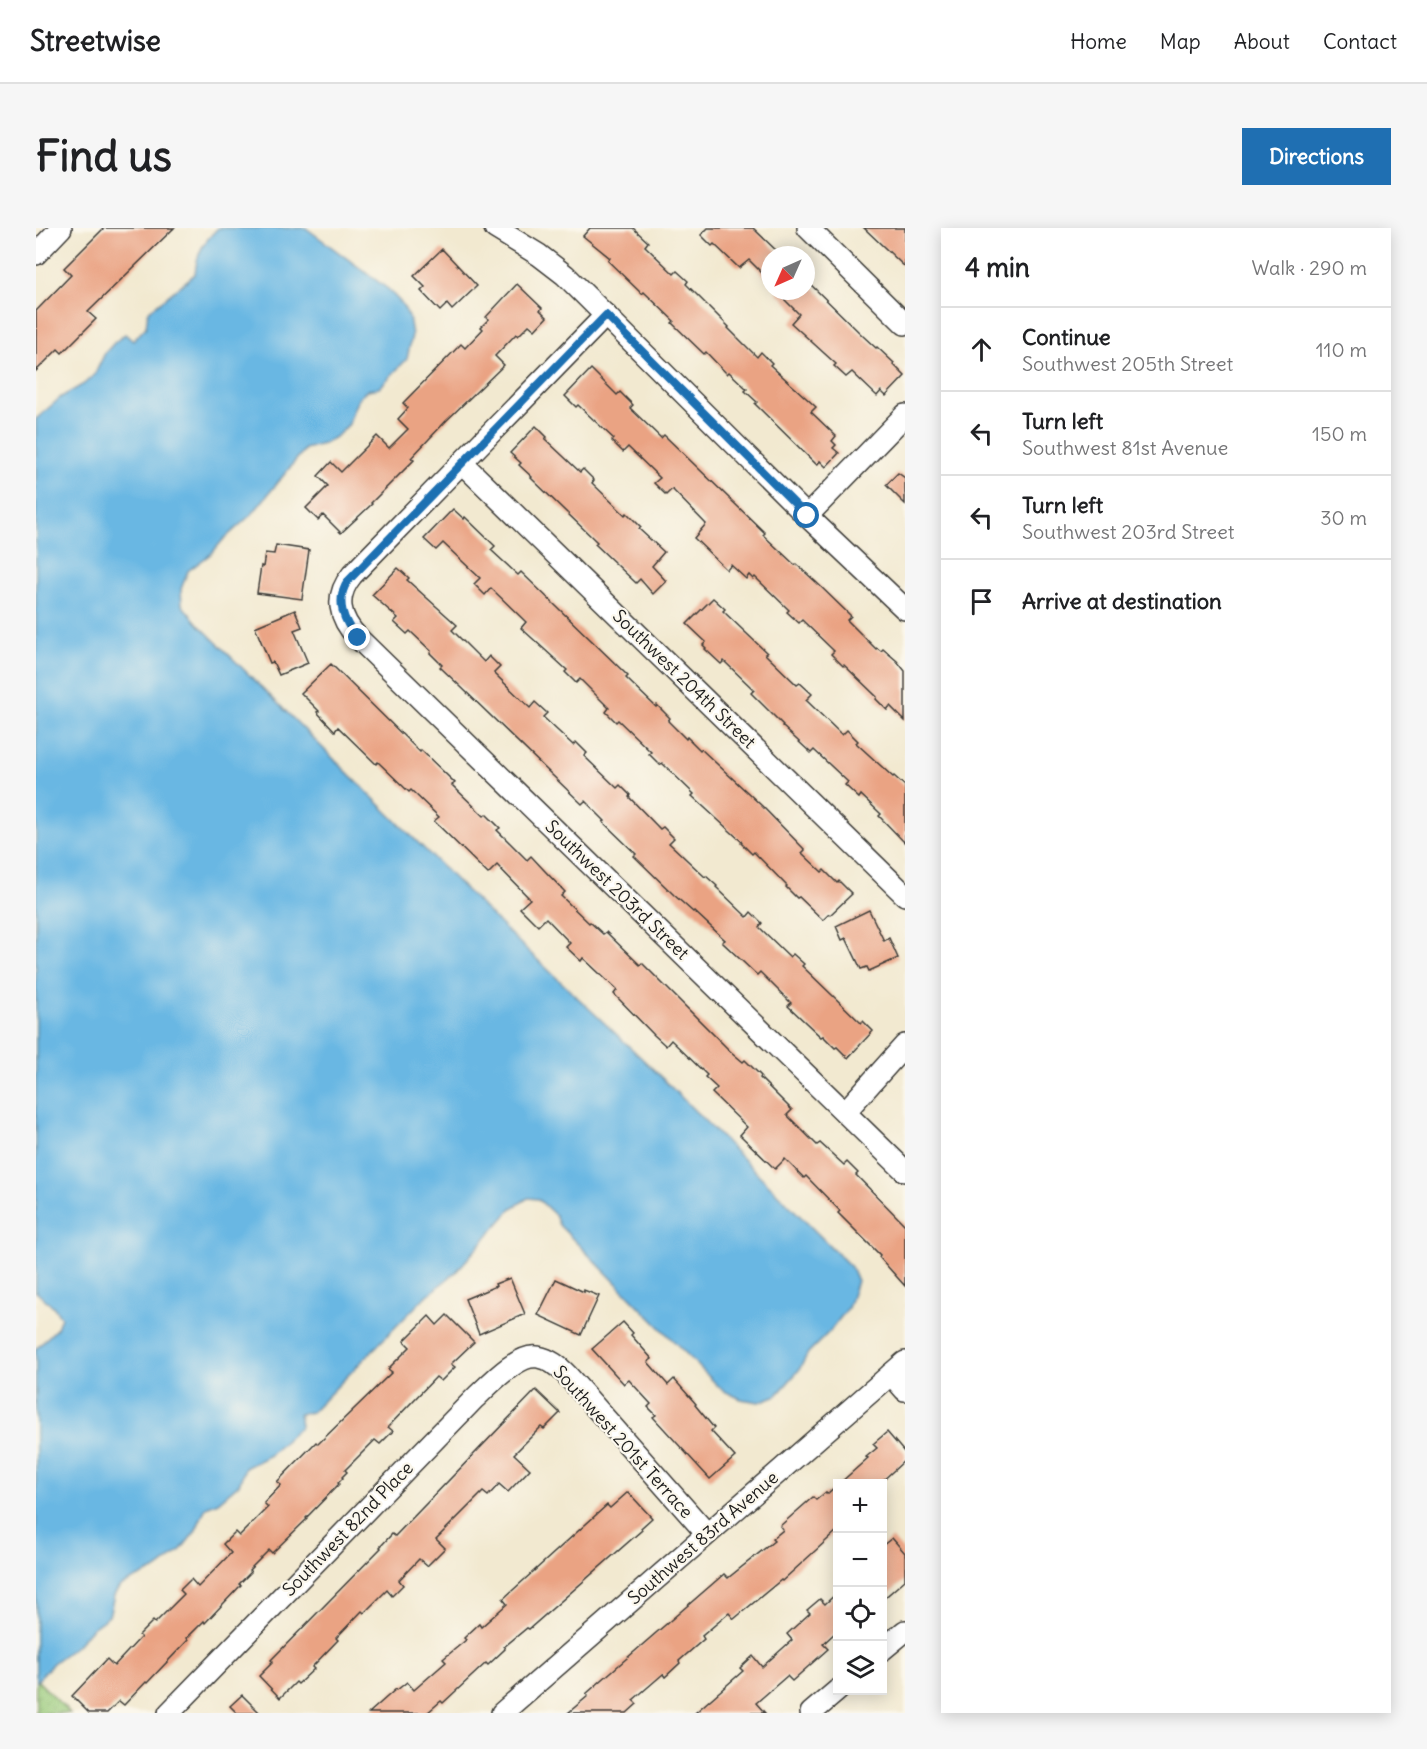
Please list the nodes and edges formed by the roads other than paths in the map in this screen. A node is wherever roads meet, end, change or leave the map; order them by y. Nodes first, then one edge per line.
1 (61, 228) edge
2 (495, 228) edge
3 (808, 228) edge
4 (36, 254) edge
5 (606, 315) junction
6 (905, 324) edge
7 (905, 415) edge
8 (462, 463) junction
9 (807, 516) junction
10 (905, 609) edge
11 (905, 896) edge
12 (905, 1045) edge
13 (845, 1112) junction
14 (905, 1171) edge
15 (536, 1356) joint
16 (900, 1375) edge
17 (707, 1534) junction
18 (905, 1630) edge
19 (887, 1646) edge
20 (833, 1694) edge
21 (169, 1713) edge
22 (502, 1713) edge
23 (811, 1713) edge

1 - 4 street
2 - 5 street
3 - 6 street
5 - 8 street
5 - 9 street
7 - 9 street
8 - 11 street, Southwest 204th Street
8 - 13 street, Southwest 203rd Street
9 - 10 street
12 - 13 street
13 - 14 street, Southwest 203rd Street
15 - 17 street, Southwest 201st Terrace
15 - 21 street, Southwest 82nd Place
16 - 17 street, Southwest 83rd Avenue
17 - 22 street, Southwest 83rd Avenue
18 - 19 street
20 - 23 street

